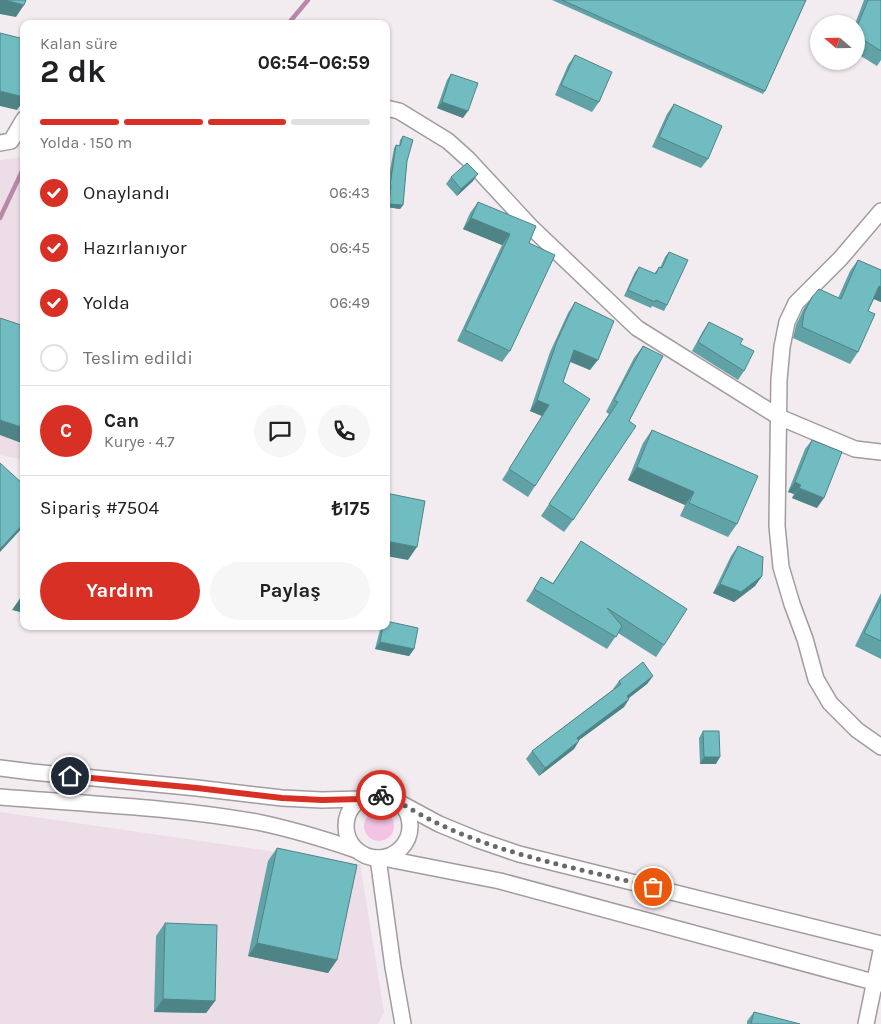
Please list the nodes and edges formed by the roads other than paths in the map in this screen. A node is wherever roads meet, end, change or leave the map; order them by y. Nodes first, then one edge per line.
1 (390, 109) edge
2 (20, 126) edge
3 (0, 143) edge
4 (881, 211) edge
5 (779, 417) junction
6 (881, 452) edge
7 (881, 747) edge
8 (0, 768) edge
9 (0, 797) edge
10 (361, 799) junction
11 (400, 803) junction
12 (356, 850) junction
13 (380, 858) junction
14 (881, 944) edge
15 (881, 951) edge
16 (878, 983) edge
17 (403, 1024) edge
18 (866, 1024) edge

1 - 5 street
2 - 3 street
4 - 5 street
5 - 6 street
5 - 7 street
8 - 10 street
9 - 12 street
10 - 11 street
10 - 12 street
11 - 13 street
11 - 14 street
12 - 13 street
13 - 16 street
13 - 17 street
15 - 16 street
16 - 18 street

